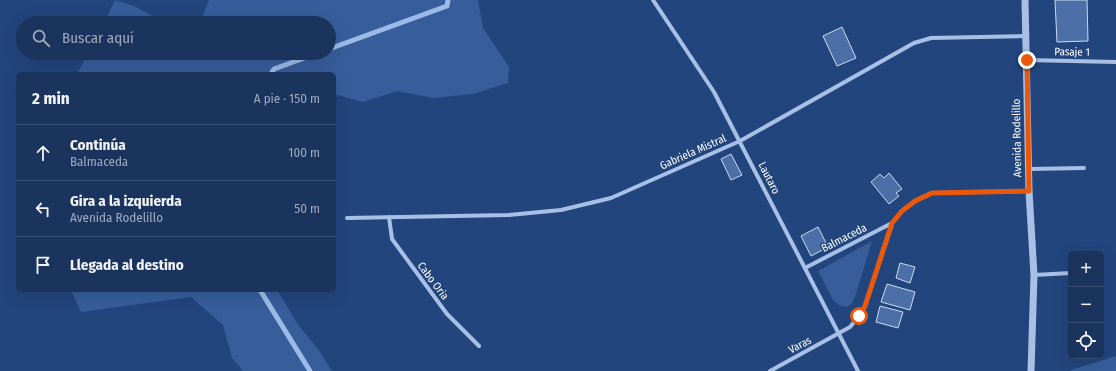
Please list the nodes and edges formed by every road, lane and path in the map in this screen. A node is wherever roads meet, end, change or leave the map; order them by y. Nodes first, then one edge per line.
1 (653, 0) edge
2 (1025, 0) edge
3 (1026, 36) junction
4 (1027, 60) junction
5 (1116, 62) edge
6 (740, 141) junction
7 (1084, 168) dead end
8 (1029, 169) junction
9 (1029, 191) junction
10 (390, 217) junction
11 (347, 218) dead end
12 (892, 223) junction
13 (805, 268) junction
14 (1068, 273) edge
15 (1034, 275) junction
16 (839, 334) junction
17 (479, 346) dead end
18 (770, 371) edge
19 (858, 371) edge
20 (1031, 371) edge

1 - 6 street, Lautaro
2 - 3 street, Avenida Rodelillo
3 - 4 street, Avenida Rodelillo
3 - 6 street, Gabriela Mistral
4 - 5 street, Pasaje 1
4 - 8 street, Avenida Rodelillo
6 - 10 street, Gabriela Mistral
6 - 13 street, Lautaro
7 - 8 street
8 - 9 street, Avenida Rodelillo
9 - 12 street, Balmaceda
9 - 15 street, Avenida Rodelillo
10 - 11 street, Gabriela Mistral
10 - 17 street, Cabo Oria
12 - 13 street, Balmaceda
12 - 16 street, Balmaceda
13 - 16 street, Lautaro
14 - 15 street
15 - 20 street, Avenida Rodelillo
16 - 18 street, Varas
16 - 19 street, Lautaro

